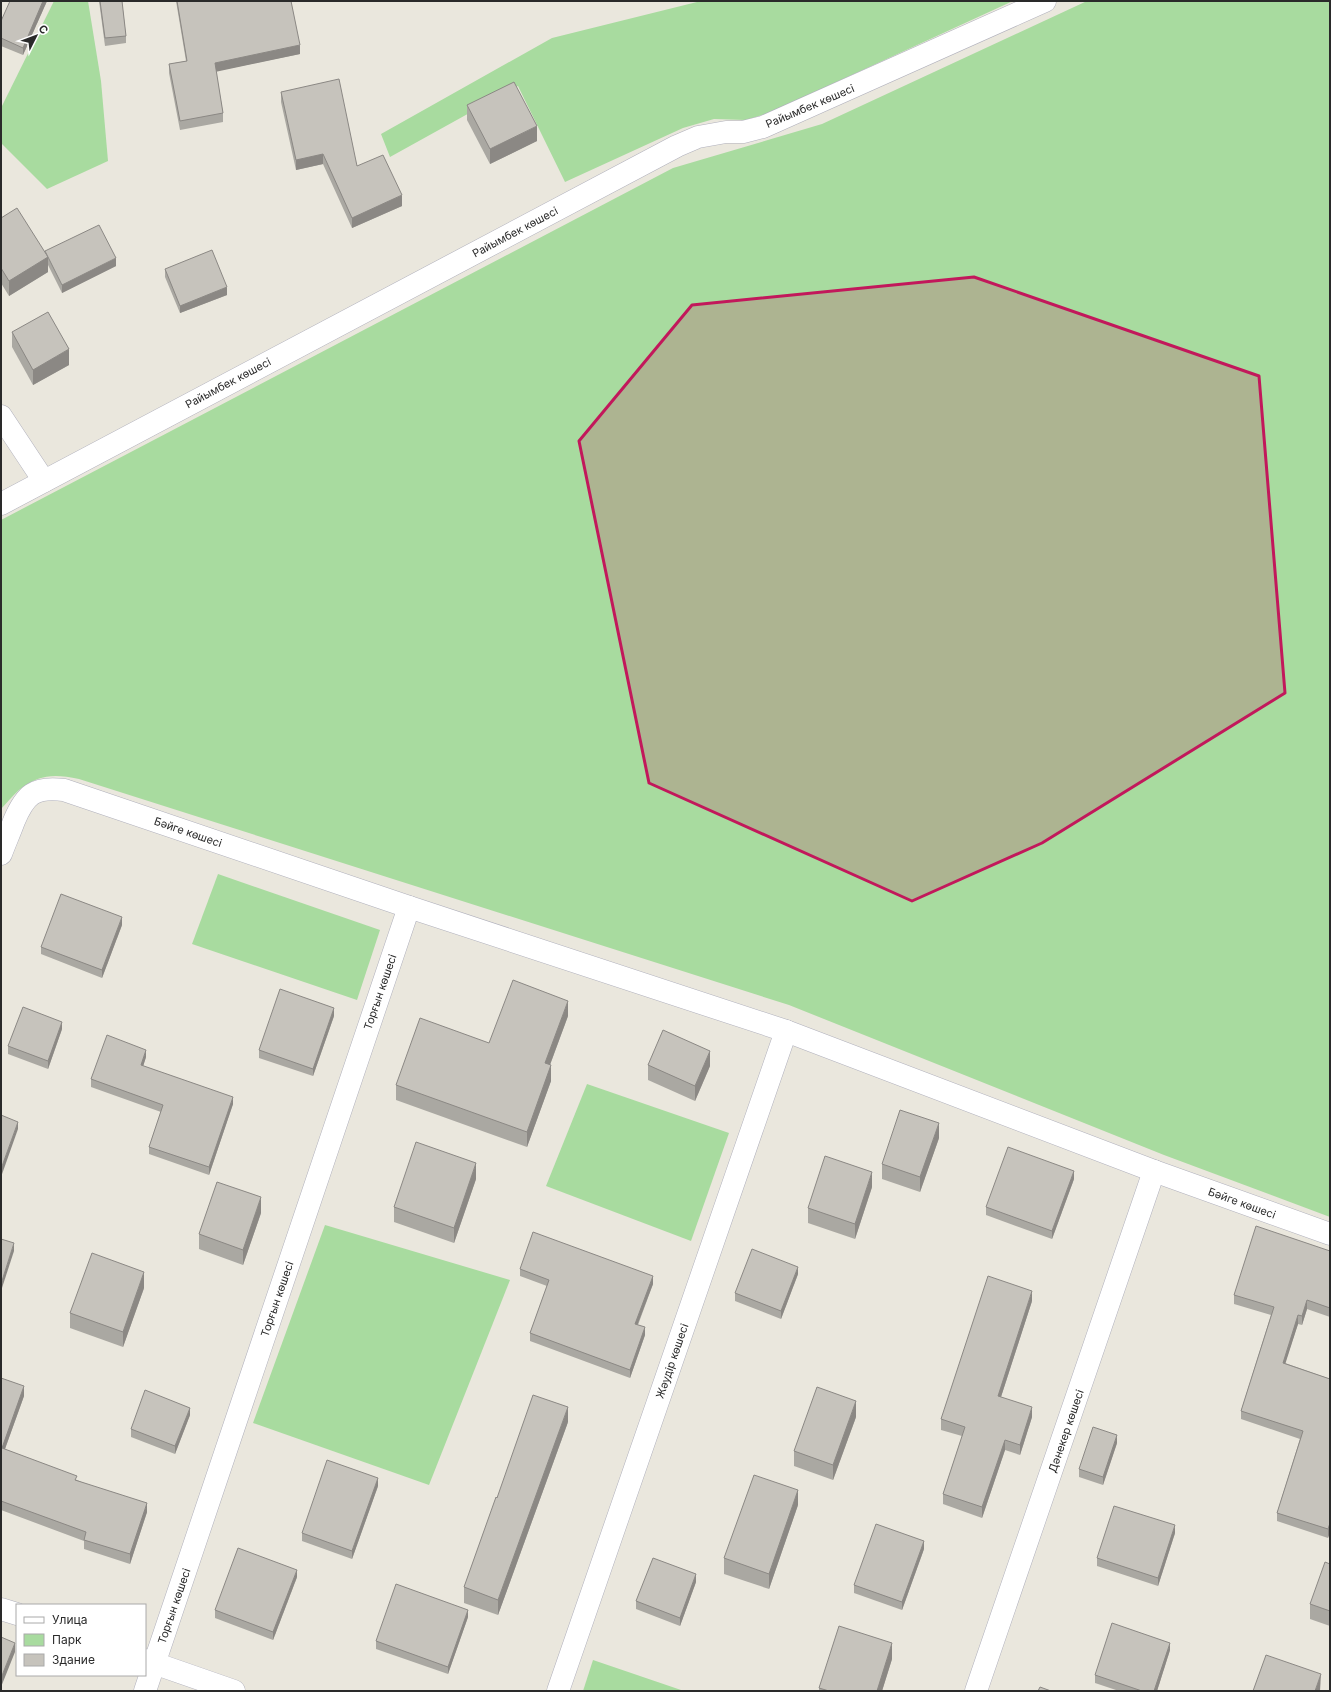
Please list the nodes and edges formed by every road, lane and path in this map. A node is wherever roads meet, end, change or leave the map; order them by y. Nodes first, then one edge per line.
1 (1045, 1) edge
2 (1, 416) edge
3 (44, 481) junction
4 (1, 504) edge
5 (1, 854) edge
6 (409, 907) junction
7 (786, 1031) junction
8 (1154, 1171) junction
9 (1330, 1234) edge
10 (1, 1609) edge
11 (16, 1614) edge
12 (150, 1661) edge
13 (145, 1691) edge
14 (234, 1691) edge
15 (558, 1691) edge
16 (976, 1691) edge

1 - 3 street, Райымбек көшесі
2 - 3 street
3 - 4 street, Райымбек көшесі
5 - 6 street, Бәйге көшесі
6 - 7 street, Бәйге көшесі
6 - 12 street, Торғын көшесі
7 - 8 street, Бәйге көшесі
7 - 15 street, Жәудір көшесі
8 - 9 street, Бәйге көшесі
8 - 16 street, Дәнекер көшесі
10 - 11 street
12 - 13 street, Торғын көшесі
12 - 14 street

